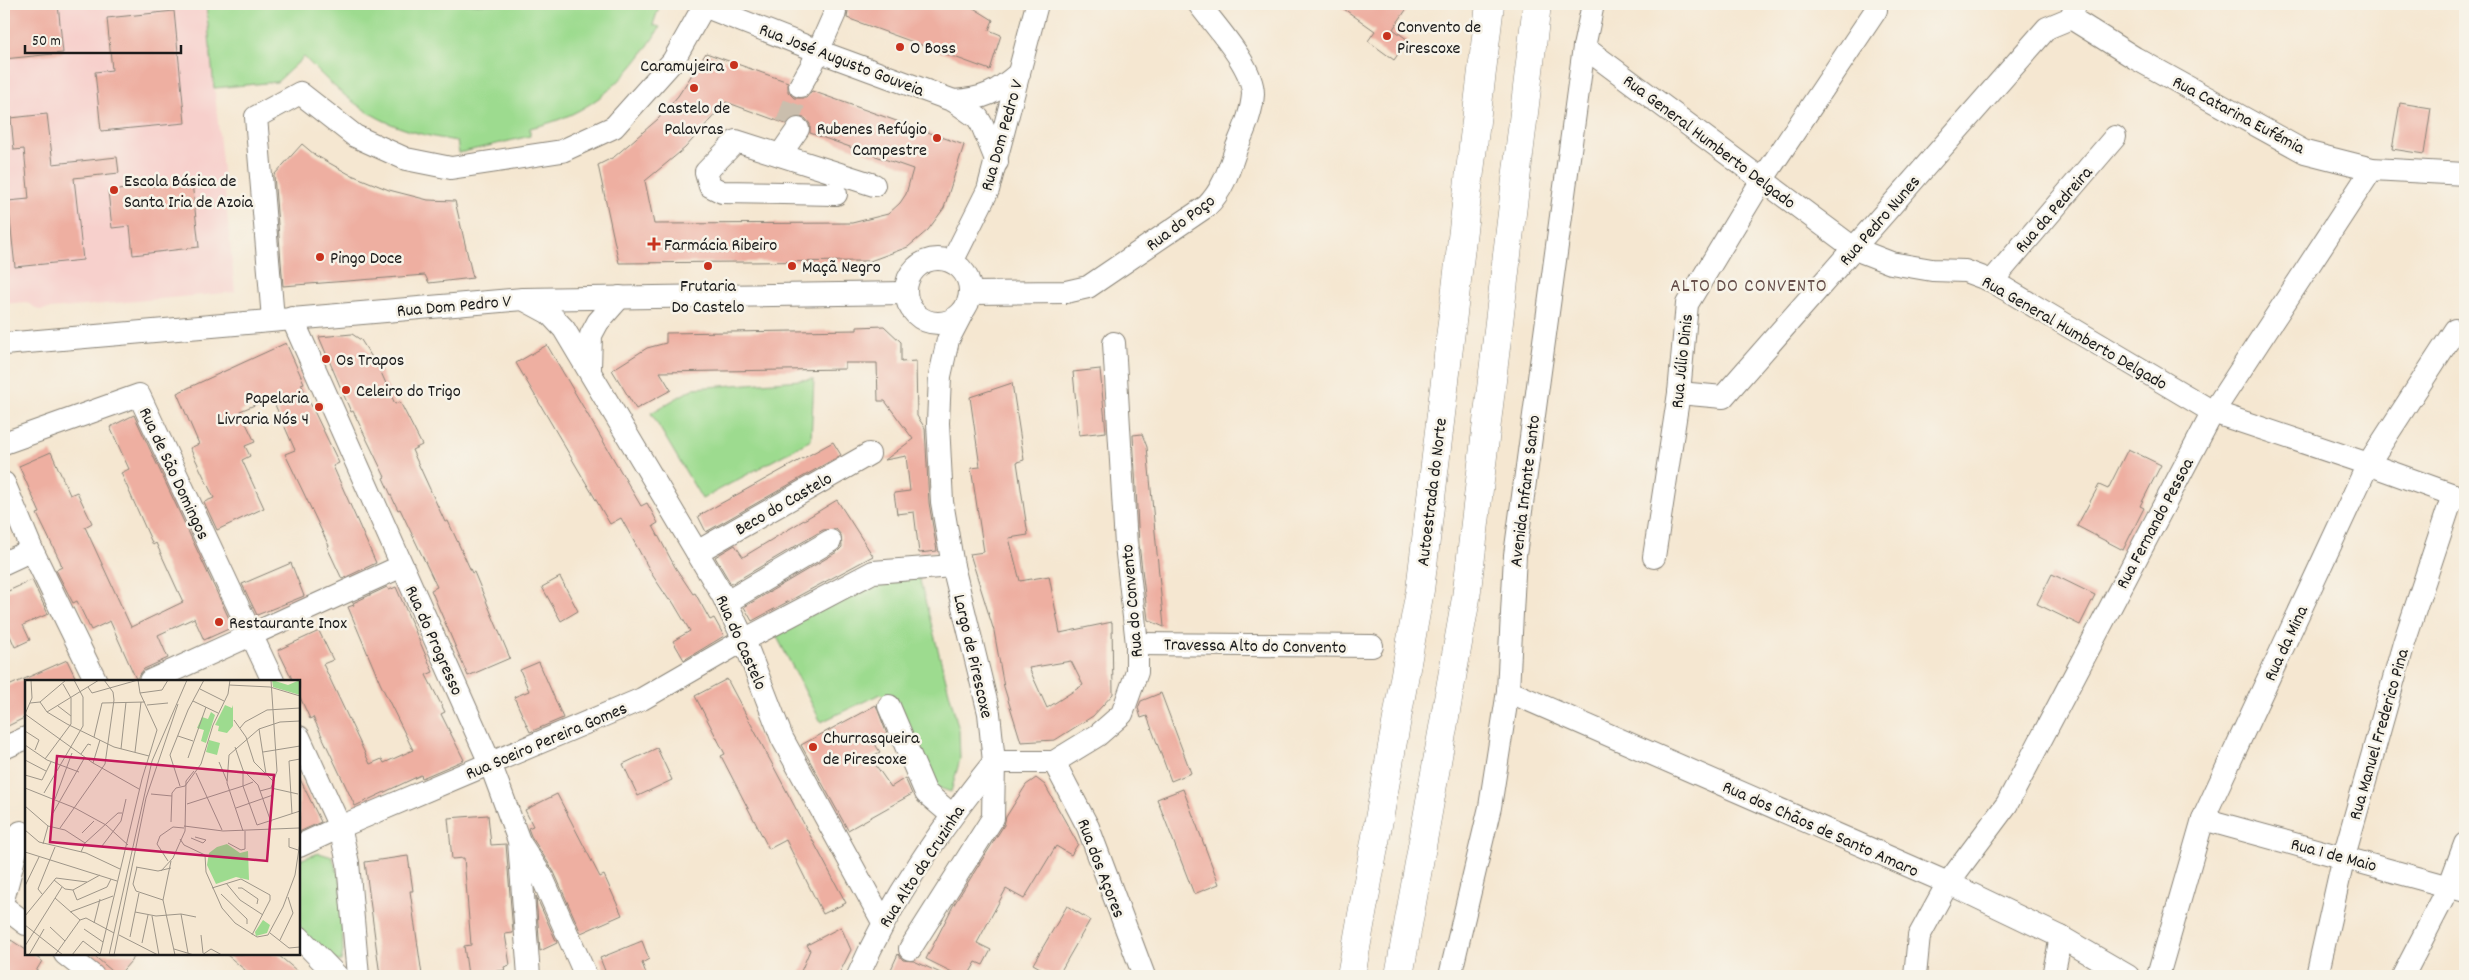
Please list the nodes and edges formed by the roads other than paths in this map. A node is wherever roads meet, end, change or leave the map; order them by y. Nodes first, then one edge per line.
1 (1037, 4) edge
2 (1198, 4) edge
3 (1490, 4) edge
4 (1537, 4) edge
5 (1593, 4) edge
6 (704, 5) edge
7 (1876, 10) dead end
8 (2073, 11) edge
9 (834, 13) dead end
10 (1584, 47) junction
11 (815, 58) junction
12 (1019, 74) junction
13 (806, 88) tunnel mouth
14 (954, 101) junction
15 (792, 126) tunnel mouth
16 (2115, 137) dead end
17 (780, 155) junction
18 (997, 162) junction
19 (2372, 169) junction
20 (2465, 174) edge
21 (1762, 180) junction
22 (874, 185) dead end
23 (836, 194) dead end
24 (1855, 249) junction
25 (952, 262) junction
26 (1992, 282) junction
27 (906, 293) junction
28 (620, 297) junction
29 (523, 299) junction
30 (966, 303) junction
31 (283, 319) junction
32 (2455, 330) dead end
33 (1114, 343) dead end
34 (4, 344) edge
35 (590, 368) junction
36 (1679, 393) junction
37 (2213, 412) junction
38 (4, 443) edge
39 (869, 454) dead end
40 (2368, 464) junction
41 (4, 482) edge
42 (2459, 497) edge
43 (830, 541) dead end
44 (32, 550) junction
45 (697, 552) junction
46 (1654, 556) dead end
47 (4, 563) edge
48 (402, 566) junction
49 (952, 566) junction
50 (727, 602) junction
51 (251, 635) junction
52 (744, 640) junction
53 (1137, 644) junction
54 (1372, 646) dead end
55 (96, 680) edge
56 (152, 680) edge
57 (272, 680) edge
58 (1508, 691) junction
59 (889, 706) dead end
60 (25, 738) edge
61 (300, 740) edge
62 (4, 748) edge
63 (994, 762) junction
64 (1054, 762) junction
65 (490, 763) junction
66 (952, 815) junction
67 (2203, 819) junction
68 (340, 826) junction
69 (17, 830) edge
70 (519, 841) junction
71 (2465, 844) edge
72 (300, 846) edge
73 (2344, 856) junction
74 (1948, 883) junction
75 (2457, 889) edge
76 (4, 896) edge
77 (4, 907) edge
78 (883, 922) junction
79 (25, 923) edge
80 (2061, 937) junction
81 (300, 938) edge
82 (910, 949) dead end
83 (66, 955) edge
84 (91, 975) edge
85 (337, 976) edge
86 (358, 976) edge
87 (529, 976) edge
88 (586, 976) edge
89 (858, 976) edge
90 (1144, 976) edge
91 (1351, 976) edge
92 (1399, 976) edge
93 (1450, 976) edge
94 (1915, 976) edge
95 (2053, 976) edge
96 (2128, 976) edge
97 (2158, 976) edge
98 (2317, 976) edge
99 (2404, 976) edge

1 - 12 street, Rua Dom Pedro V
2 - 30 street, Rua do Poço
3 - 91 highway, Autoestrada do Norte
4 - 92 highway
5 - 10 street, Avenida Infante Santo
6 - 11 street, Rua José Augusto Gouveia
6 - 31 street, Rua do Progresso
7 - 21 street, Rua Júlio Dinis
8 - 19 street, Rua Catarina Eufémia
8 - 24 street, Rua Pedro Nunes
9 - 11 street
10 - 21 street, Rua General Humberto Delgado
10 - 58 street, Avenida Infante Santo
11 - 13 street
11 - 14 street, Rua José Augusto Gouveia
12 - 14 street, Rua José Augusto Gouveia
12 - 18 street, Rua Dom Pedro V
14 - 18 street, Rua José Augusto Gouveia
15 - 17 street
16 - 26 street, Rua da Pedreira
17 - 22 street
17 - 23 street
18 - 25 street, Rua Dom Pedro V
19 - 20 street, Rua Catarina Eufémia
19 - 37 street, Rua Fernando Pessoa
21 - 24 street, Rua General Humberto Delgado
21 - 36 street, Rua Júlio Dinis
24 - 26 street, Rua General Humberto Delgado
24 - 36 street, Rua Pedro Nunes
25 - 27 street
25 - 30 street
26 - 37 street, Rua General Humberto Delgado
27 - 28 street, Rua Dom Pedro V
27 - 30 street
28 - 29 street, Rua Dom Pedro V
28 - 35 street
29 - 31 street, Rua Dom Pedro V
29 - 35 street, Rua do Castelo
30 - 49 street, Largo de Pirescoxe
31 - 34 street, Rua Dom Pedro V
31 - 48 street, Rua do Progresso
32 - 40 street, Rua da Mina
33 - 53 street, Rua do Convento
35 - 45 street, Rua do Castelo
36 - 46 street, Rua Júlio Dinis
37 - 40 street, Rua General Humberto Delgado
37 - 74 street, Rua Fernando Pessoa
38 - 51 street, Rua de São Domingos
39 - 45 street, Beco do Castelo
40 - 42 street, Rua General Humberto Delgado
40 - 67 street, Rua da Mina
41 - 44 street
42 - 73 street, Rua Manuel Frederico Pina
43 - 50 street
44 - 47 street
44 - 55 street
45 - 50 street, Rua do Castelo
48 - 51 street
48 - 65 street, Rua do Progresso
49 - 52 street
49 - 63 street, Largo de Pirescoxe
50 - 52 street, Rua do Castelo
51 - 56 street
51 - 57 street, Rua de São Domingos
52 - 65 street, Rua Soeiro Pereira Gomes
52 - 78 street, Rua do Castelo
53 - 54 street, Travessa Alto do Convento
53 - 64 street, Rua do Convento
58 - 74 street, Rua dos Chãos de Santo Amaro
58 - 93 street, Avenida Infante Santo
59 - 66 street
60 - 62 street
61 - 68 street
63 - 64 street
63 - 66 street, Rua Alto da Cruzinha
63 - 82 street, Largo de Pirescoxe
64 - 90 street, Rua dos Açores
65 - 68 street, Rua Soeiro Pereira Gomes
65 - 70 street, Rua do Progresso
66 - 78 street, Rua Alto da Cruzinha
67 - 73 street, Rua 1 de Maio
67 - 97 street, Rua da Mina
68 - 72 street, Rua Soeiro Pereira Gomes
68 - 86 street
69 - 76 street
70 - 87 street, Rua do Progresso
70 - 88 street
71 - 75 street
73 - 75 street, Rua 1 de Maio
73 - 98 street, Rua Manuel Frederico Pina
74 - 80 street, Rua dos Chãos de Santo Amaro
74 - 94 street, Rua Fernando Pessoa
75 - 99 street
77 - 79 street
78 - 89 street, Rua Alto da Cruzinha
80 - 95 street
80 - 96 street, Rua dos Chãos de Santo Amaro
81 - 85 street
83 - 84 street

